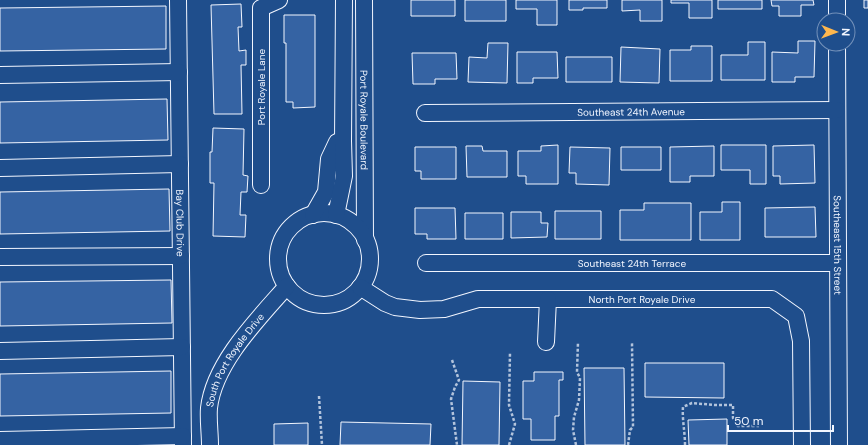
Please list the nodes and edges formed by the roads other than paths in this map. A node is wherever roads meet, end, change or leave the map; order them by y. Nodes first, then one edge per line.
1 (178, 0) edge
2 (279, 0) edge
3 (344, 0) edge
4 (364, 0) edge
5 (837, 0) edge
6 (837, 12) edge
7 (837, 52) edge
8 (179, 72) junction
9 (0, 76) edge
10 (837, 110) junction
11 (425, 113) dead end
12 (343, 120) junction
13 (180, 164) junction
14 (365, 166) junction
15 (344, 167) junction
16 (0, 168) edge
17 (261, 185) dead end
18 (325, 214) junction
19 (365, 240) junction
20 (181, 256) junction
21 (0, 257) edge
22 (426, 263) dead end
23 (838, 263) junction
24 (287, 286) junction
25 (360, 287) junction
26 (548, 299) junction
27 (546, 342) dead end
28 (182, 347) junction
29 (0, 352) edge
30 (0, 440) edge
31 (183, 441) edge
32 (210, 445) edge
33 (802, 445) edge
34 (839, 445) edge

1 - 8 street, Bay Club Drive
2 - 17 street, Port Royale Lane
3 - 12 street, Port Royale Boulevard
4 - 14 street, Port Royale Boulevard
5 - 6 street
7 - 10 street, Southeast 15th Street
8 - 9 street
8 - 13 street, Bay Club Drive
10 - 11 street, Southeast 24th Avenue
10 - 23 street, Southeast 15th Street
12 - 15 street, Port Royale Boulevard
12 - 18 street, Port Royale Boulevard
13 - 16 street
13 - 20 street, Bay Club Drive
14 - 15 street
14 - 19 street, Port Royale Boulevard
15 - 18 street, Port Royale Boulevard
18 - 19 street
18 - 24 street
19 - 25 street
20 - 21 street
20 - 28 street, Bay Club Drive
22 - 23 street, Southeast 24th Terrace
23 - 34 street, Southeast 15th Street
24 - 25 street
24 - 32 street, South Port Royale Drive
25 - 26 street, North Port Royale Drive
26 - 27 street
26 - 33 street, North Port Royale Drive
28 - 29 street
28 - 31 street, Bay Club Drive
30 - 31 street

